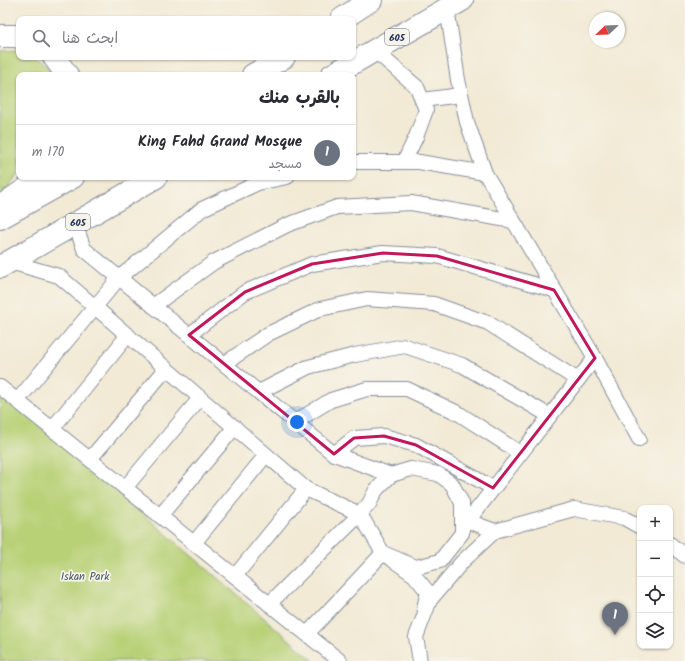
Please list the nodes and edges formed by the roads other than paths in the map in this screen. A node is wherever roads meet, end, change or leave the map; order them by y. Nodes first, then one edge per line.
1 (371, 0) edge
2 (454, 4) edge
3 (347, 16) edge
4 (0, 36) edge
5 (16, 36) edge
6 (374, 50) junction
7 (56, 60) edge
8 (278, 64) edge
9 (65, 72) edge
10 (260, 72) edge
11 (337, 72) edge
12 (461, 95) junction
13 (422, 100) junction
14 (356, 162) edge
15 (404, 162) junction
16 (485, 173) junction
17 (38, 180) edge
18 (68, 180) edge
19 (151, 180) edge
20 (275, 180) edge
21 (0, 207) edge
22 (0, 218) edge
23 (513, 221) junction
24 (75, 224) junction
25 (5, 265) edge
26 (119, 278) junction
27 (554, 290) junction
28 (94, 306) junction
29 (153, 306) junction
30 (128, 335) junction
31 (189, 335) junction
32 (595, 358) junction
33 (224, 364) junction
34 (166, 369) junction
35 (578, 380) junction
36 (0, 387) edge
37 (259, 392) junction
38 (200, 398) junction
39 (17, 401) junction
40 (550, 416) junction
41 (296, 422) junction
42 (235, 428) junction
43 (52, 429) junction
44 (639, 438) dead end
45 (334, 454) junction
46 (520, 454) junction
47 (266, 455) junction
48 (90, 459) junction
49 (391, 475) junction
50 (125, 488) junction
51 (306, 488) junction
52 (493, 488) junction
53 (462, 503) junction
54 (360, 514) junction
55 (160, 516) junction
56 (468, 520) junction
57 (637, 525) edge
58 (495, 531) junction
59 (194, 543) junction
60 (673, 546) edge
61 (383, 553) junction
62 (685, 556) edge
63 (235, 576) junction
64 (269, 604) junction
65 (420, 627) junction
66 (306, 634) junction
67 (340, 661) edge
68 (420, 661) edge

1 - 3 main road
2 - 6 main road, 605
2 - 12 street
4 - 5 main road
6 - 11 main road, 605
6 - 13 street
7 - 9 main road
8 - 10 main road
12 - 13 street
12 - 16 street
13 - 15 street
14 - 15 street
15 - 16 street
16 - 23 street
17 - 21 main road
18 - 22 main road
19 - 24 main road, 605
20 - 26 street
23 - 27 street
23 - 29 street
24 - 25 main road, 605
24 - 26 street
25 - 28 street
26 - 28 street
26 - 29 street
27 - 31 street
27 - 32 street
28 - 30 street
28 - 39 street
29 - 31 street
30 - 34 street
30 - 43 street
31 - 33 street
32 - 35 street
32 - 44 street
33 - 35 street
33 - 37 street
34 - 38 street
34 - 48 street
35 - 40 street
36 - 39 street
37 - 40 street
37 - 41 street
38 - 42 street
38 - 50 street
39 - 43 street
40 - 46 street
41 - 45 street
41 - 46 street
42 - 47 street
42 - 55 street
43 - 48 street
45 - 49 street
45 - 52 street
46 - 52 street
47 - 51 street
47 - 59 street
48 - 50 street
49 - 53 street
49 - 54 street
50 - 55 street
51 - 54 street
51 - 63 street
52 - 56 street
53 - 56 street
53 - 61 street
54 - 61 street
54 - 64 street
55 - 59 street
56 - 58 street
57 - 58 street
58 - 65 street
59 - 63 street
60 - 62 street
61 - 65 street
61 - 66 street
63 - 64 street
64 - 66 street
65 - 68 street
66 - 67 street

